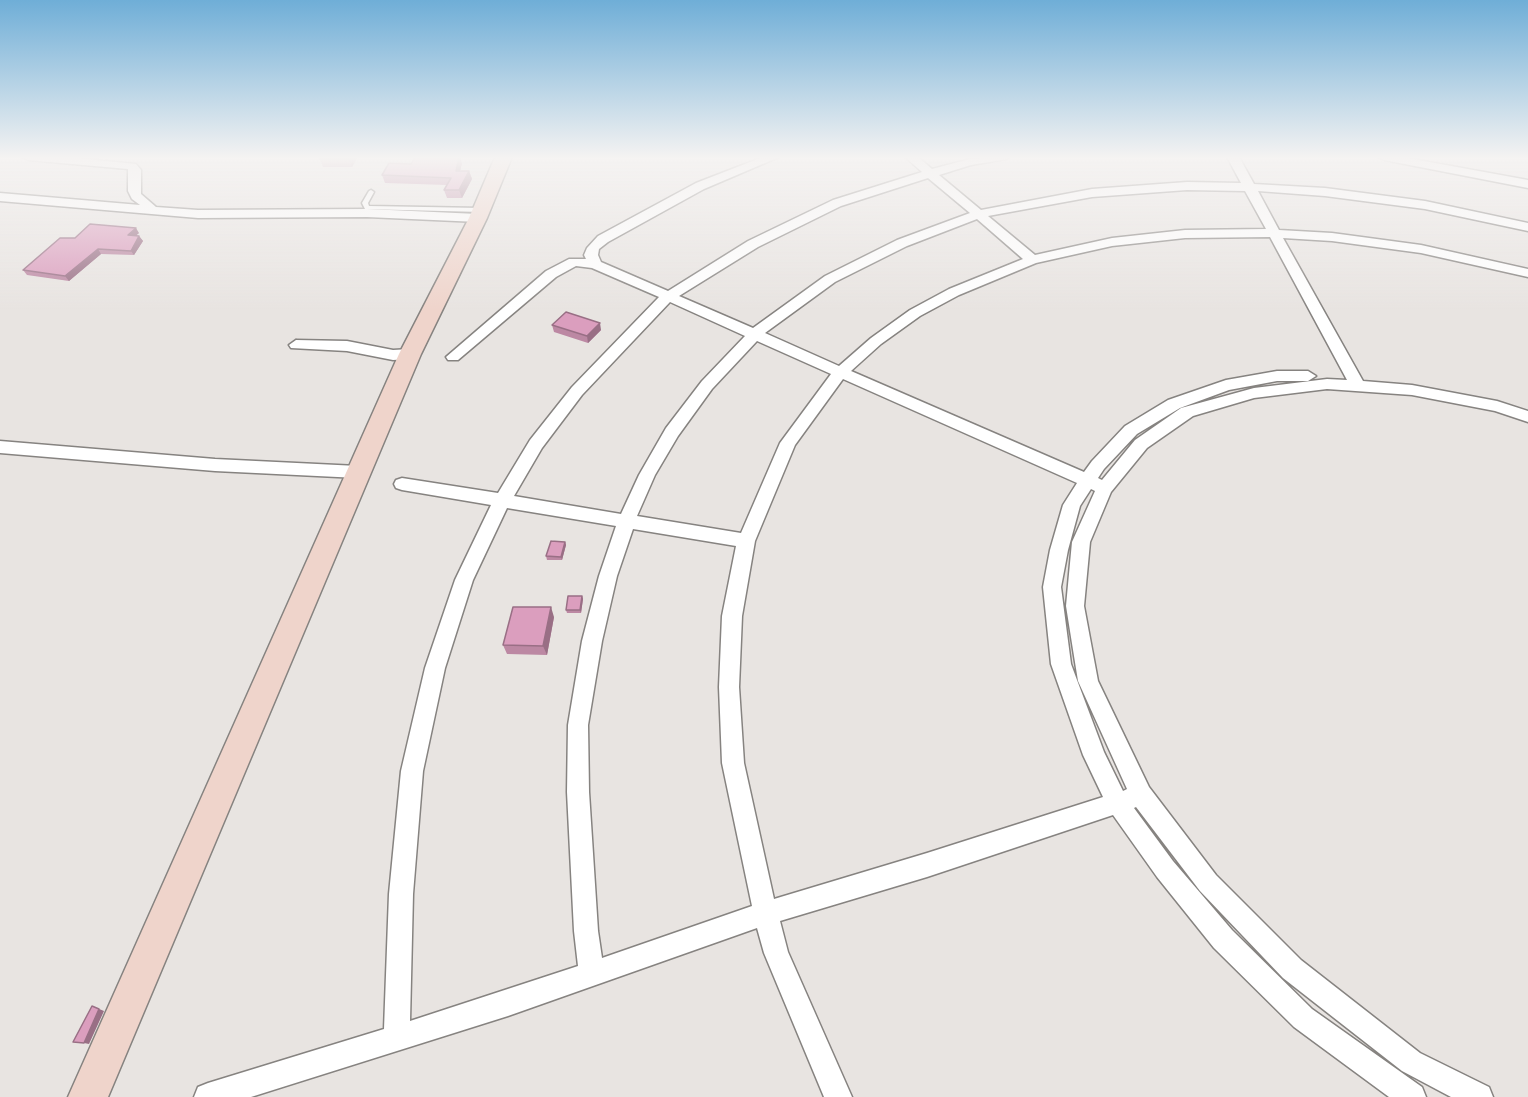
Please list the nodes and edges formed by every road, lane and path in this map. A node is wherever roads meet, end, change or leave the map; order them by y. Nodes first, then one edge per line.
1 (120, 208) edge
2 (371, 208) edge
3 (482, 208) edge
4 (659, 208) edge
5 (826, 208) edge
6 (971, 208) edge
7 (1011, 208) edge
8 (1261, 208) edge
9 (1440, 208) edge
10 (150, 211) joint
11 (480, 214) junction
12 (1528, 227) edge
13 (1032, 260) junction
14 (595, 264) junction
15 (1528, 273) edge
16 (669, 296) junction
17 (755, 334) junction
18 (296, 345) dead end
19 (410, 354) junction
20 (453, 357) dead end
21 (841, 372) junction
22 (1356, 381) junction
23 (1528, 407) edge
24 (1528, 417) edge
25 (0, 447) edge
26 (358, 472) junction
27 (402, 484) dead end
28 (1095, 485) junction
29 (746, 542) junction
30 (1141, 795) junction
31 (1117, 803) junction
32 (766, 913) junction
33 (592, 973) junction
34 (397, 1036) junction
35 (1467, 1094) edge
36 (88, 1097) edge
37 (208, 1097) edge
38 (838, 1097) edge
39 (1412, 1097) edge

1 - 10 street
2 - 11 lane
3 - 11 street
4 - 14 street
5 - 16 street
6 - 13 street
7 - 17 street
8 - 22 street
9 - 12 street
10 - 11 street
11 - 19 street
13 - 15 street
13 - 21 street
14 - 16 street
14 - 20 street
16 - 17 street
16 - 34 street
17 - 21 street
17 - 33 street
18 - 19 street
19 - 26 street
21 - 28 street
21 - 29 street
22 - 23 street
22 - 24 street
22 - 28 street
25 - 26 street
26 - 36 street
27 - 29 street
28 - 30 street
28 - 31 street
29 - 32 street
30 - 31 street
30 - 35 street
31 - 32 street
31 - 39 street
32 - 33 street
32 - 38 street
33 - 34 street
34 - 37 street

